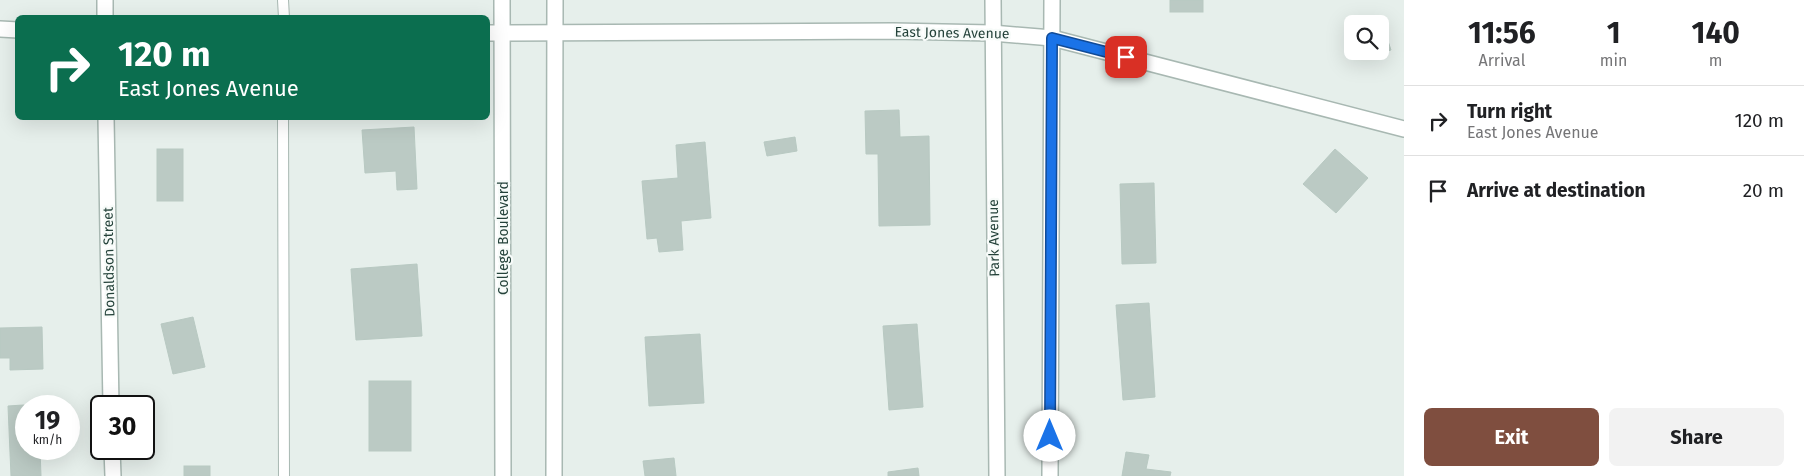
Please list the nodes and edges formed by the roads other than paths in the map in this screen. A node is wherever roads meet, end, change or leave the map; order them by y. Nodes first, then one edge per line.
1 (105, 0) edge
2 (284, 0) edge
3 (502, 0) edge
4 (555, 0) edge
5 (992, 0) edge
6 (1052, 0) edge
7 (105, 15) edge
8 (284, 15) edge
9 (0, 30) edge
10 (15, 30) edge
11 (495, 33) edge
12 (992, 33) junction
13 (555, 34) junction
14 (1052, 38) junction
15 (106, 120) edge
16 (283, 120) edge
17 (1404, 129) edge
18 (111, 395) edge
19 (112, 460) edge
20 (112, 476) edge
21 (284, 476) edge
22 (503, 476) edge
23 (554, 476) edge
24 (997, 476) edge
25 (1050, 476) edge

1 - 7 street
2 - 8 lane
3 - 11 street, College Boulevard
4 - 13 street
5 - 12 street, Park Avenue
6 - 14 street
9 - 10 street
11 - 13 street, East Jones Avenue
11 - 22 street, College Boulevard
12 - 13 street, East Jones Avenue
12 - 14 street, East Jones Avenue
12 - 24 street, Park Avenue
13 - 23 street
14 - 17 street, East Jones Avenue
14 - 25 street
15 - 18 street, Donaldson Street
16 - 21 lane
19 - 20 street

